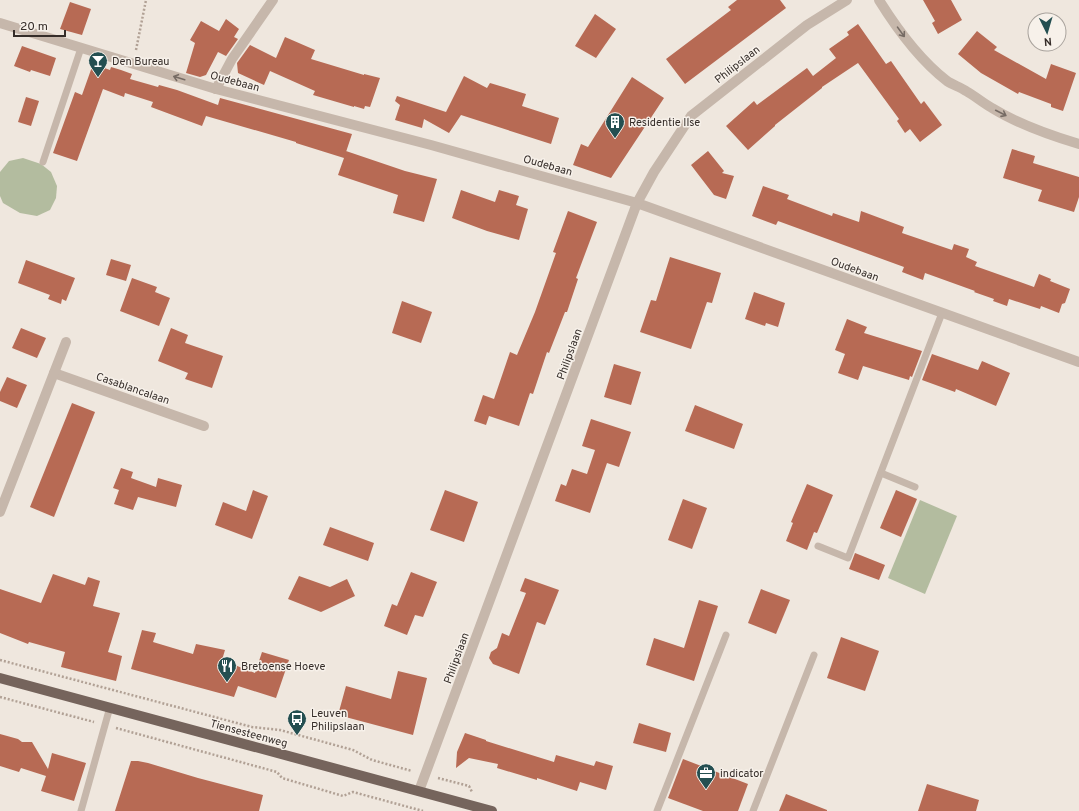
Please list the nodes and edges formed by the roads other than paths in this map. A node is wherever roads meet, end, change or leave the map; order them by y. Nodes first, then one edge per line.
1 (273, 0) edge
2 (847, 0) edge
3 (879, 0) edge
4 (0, 23) edge
5 (81, 48) junction
6 (216, 89) junction
7 (1079, 144) edge
8 (43, 162) dead end
9 (637, 203) junction
10 (942, 313) junction
11 (66, 342) dead end
12 (1079, 362) edge
13 (54, 373) junction
14 (204, 426) dead end
15 (881, 473) junction
16 (915, 487) dead end
17 (0, 512) edge
18 (818, 546) dead end
19 (726, 635) dead end
20 (814, 655) dead end
21 (0, 678) edge
22 (110, 707) junction
23 (420, 791) junction
24 (81, 811) edge
25 (492, 811) edge
26 (657, 811) edge
27 (753, 811) edge

1 - 6 street
2 - 9 street, Philipslaan
3 -> 7 street
4 - 5 street, Oudebaan
6 -> 5 street, Oudebaan
5 - 8 lane
6 - 9 street, Oudebaan
9 - 10 street, Oudebaan
9 - 23 street, Philipslaan
10 - 12 street, Oudebaan
10 - 15 lane
11 - 13 street
13 - 14 street, Casablancalaan
13 - 17 street
15 - 16 lane
15 - 18 lane
19 - 26 lane
20 - 27 lane
21 - 22 main road, Tiensesteenweg
22 - 23 main road, Tiensesteenweg
22 - 24 lane
23 - 25 main road, Tiensesteenweg

